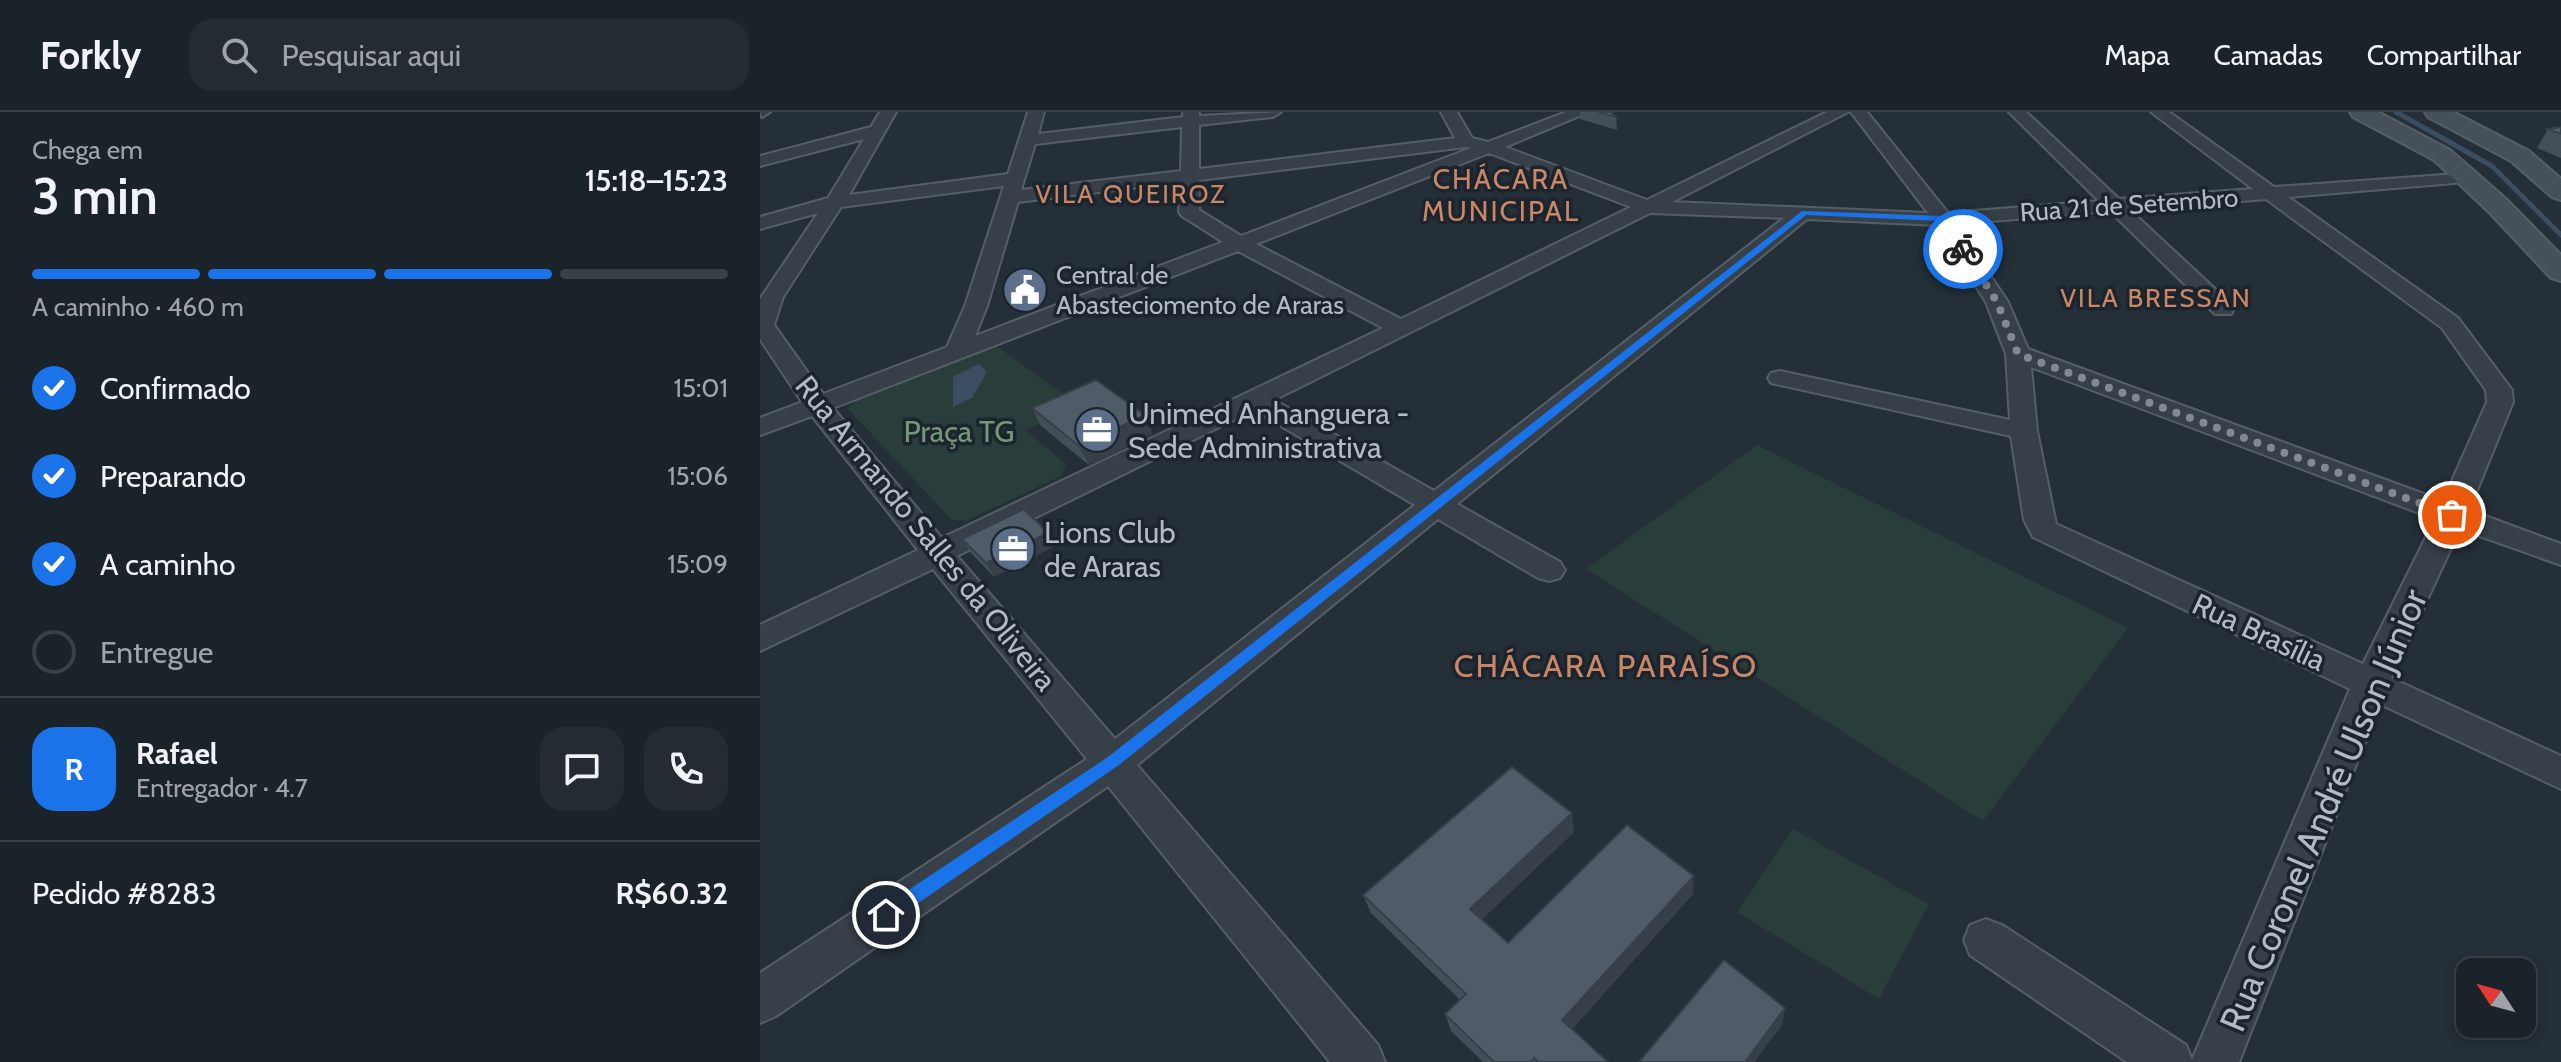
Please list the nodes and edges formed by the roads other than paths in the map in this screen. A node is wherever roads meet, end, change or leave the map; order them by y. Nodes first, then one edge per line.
1 (1036, 112) edge
2 (1273, 112) edge
3 (1449, 112) edge
4 (1581, 112) edge
5 (1840, 112) edge
6 (1859, 112) edge
7 (2017, 112) edge
8 (2159, 112) edge
9 (2361, 112) edge
10 (2436, 112) edge
11 (1191, 117) edge
12 (883, 121) edge
13 (1028, 140) junction
14 (1466, 142) junction
15 (1489, 147) junction
16 (760, 161) edge
17 (1189, 175) junction
18 (2466, 177) junction
19 (1011, 188) junction
20 (2561, 192) edge
21 (2274, 194) junction
22 (835, 202) junction
23 (1648, 207) junction
24 (2112, 207) junction
25 (1804, 212) junction
26 (1943, 219) junction
27 (760, 223) edge
28 (1237, 242) junction
29 (2561, 272) edge
30 (766, 298) edge
31 (2223, 309) dead end
32 (1401, 328) junction
33 (958, 349) junction
34 (2018, 354) junction
35 (1780, 378) dead end
36 (1255, 400) junction
37 (818, 406) junction
38 (760, 427) edge
39 (2024, 431) junction
40 (1436, 506) junction
41 (2452, 515) junction
42 (938, 554) junction
43 (2561, 555) edge
44 (1549, 570) dead end
45 (760, 639) edge
46 (2370, 685) junction
47 (1114, 761) junction
48 (2561, 773) edge
49 (1986, 940) dead end
50 (760, 1000) edge
51 (1361, 1062) edge
52 (2169, 1062) edge
53 (2215, 1062) edge

1 - 13 street
2 - 11 street
3 - 14 street
4 - 15 street
5 - 23 street
6 - 26 street
7 - 24 street
8 - 21 street
9 - 18 main road
10 - 20 main road
11 - 13 street
11 - 17 street
12 - 16 street
12 - 22 street
13 - 19 street
14 - 15 street
14 - 17 street
15 - 23 street
15 - 28 street
17 - 19 street
17 - 28 street
18 - 21 street, Rua 21 de Setembro
18 - 29 main road
19 - 22 street
19 - 33 street
21 - 24 street, Rua 21 de Setembro
21 - 41 street, Rua Coronel André Ulson Júnior
22 - 27 street
22 - 30 street
23 - 25 street, Rua 21 de Setembro
23 - 32 street
24 - 26 street, Rua 21 de Setembro
24 - 31 street
25 - 26 street, Rua 21 de Setembro
25 - 40 street
26 - 34 street
28 - 32 street
28 - 33 street
30 - 37 street, Rua Armando Salles da Oliveira
32 - 36 street
33 - 37 street
34 - 39 street
34 - 41 street
35 - 39 street
36 - 40 street
36 - 42 street
37 - 38 street
37 - 42 street, Rua Armando Salles da Oliveira
39 - 46 street, Rua Brasília
40 - 44 street
40 - 47 street
41 - 43 street
41 - 46 street, Rua Coronel André Ulson Júnior
42 - 45 street
42 - 47 street, Rua Armando Salles da Oliveira
46 - 48 street, Rua Brasília
46 - 53 street, Rua Coronel André Ulson Júnior
47 - 50 street
47 - 51 street, Rua Armando Salles da Oliveira
49 - 52 street

